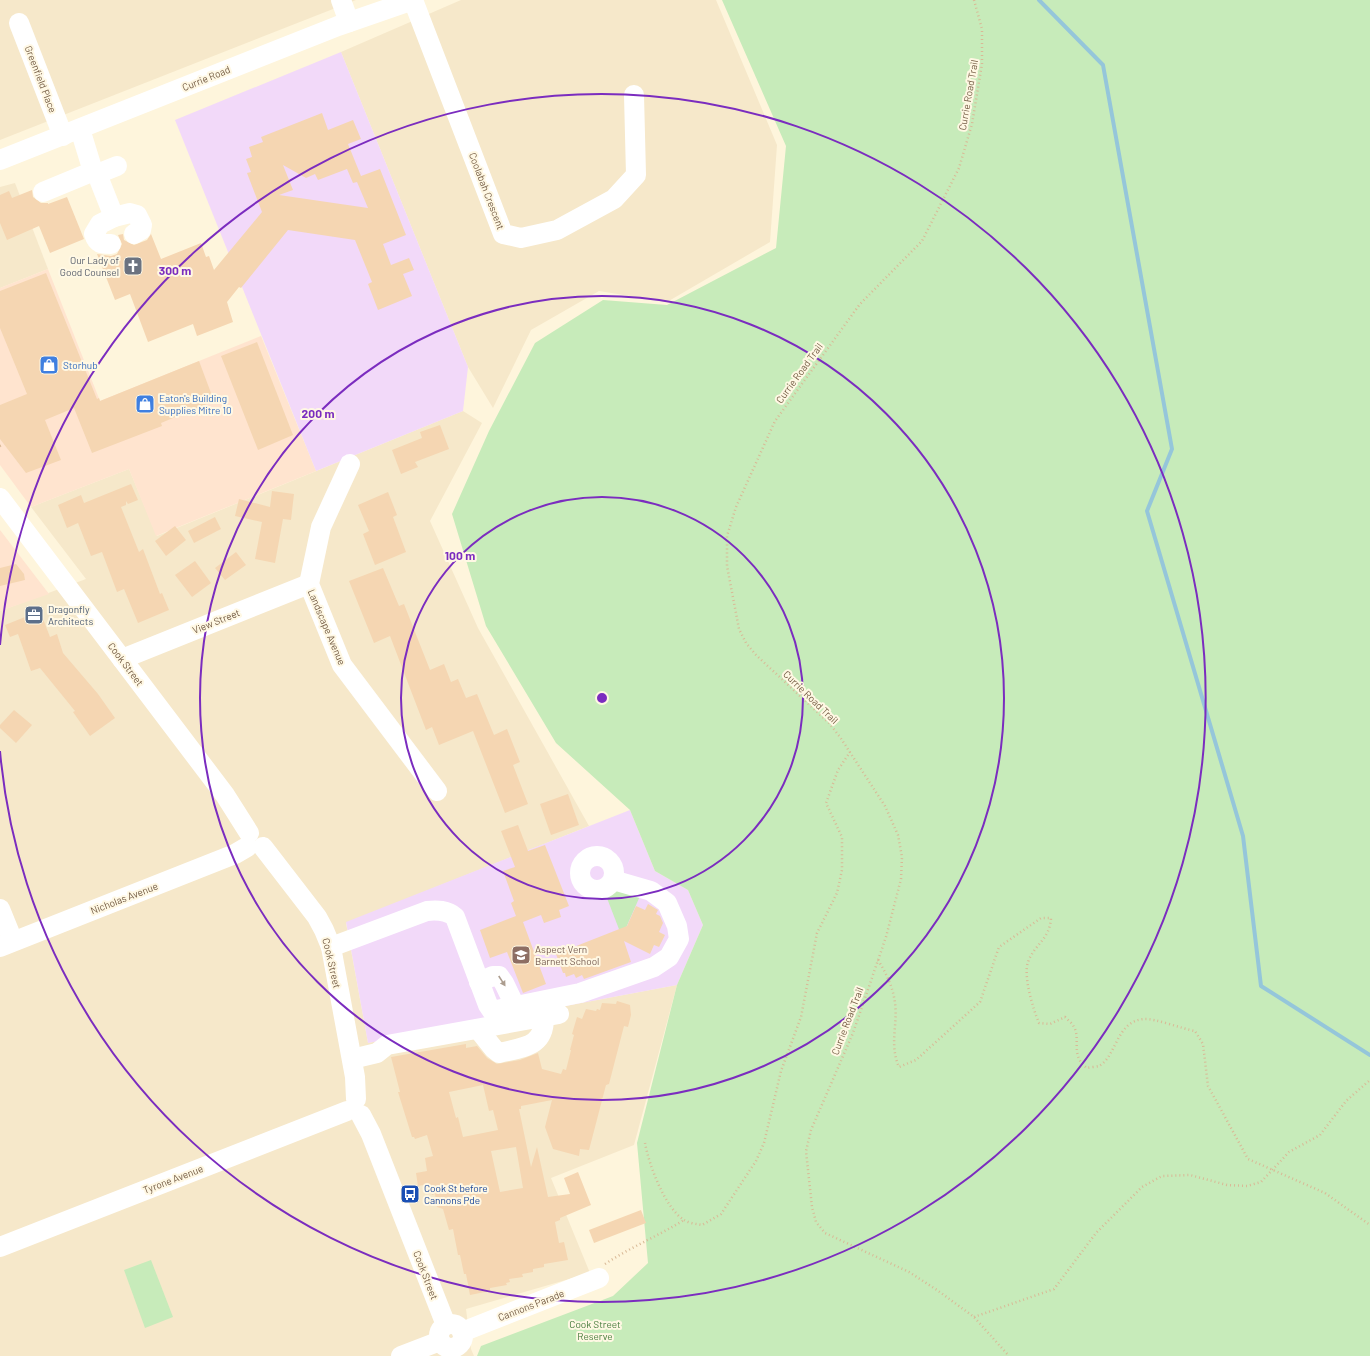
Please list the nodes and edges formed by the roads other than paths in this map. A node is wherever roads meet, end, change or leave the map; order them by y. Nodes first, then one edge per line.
1 (341, 0) edge
2 (413, 0) edge
3 (349, 22) junction
4 (19, 23) dead end
5 (634, 95) dead end
6 (71, 132) junction
7 (0, 160) edge
8 (116, 166) dead end
9 (94, 171) junction
10 (43, 192) dead end
11 (114, 217) junction
12 (143, 231) dead end
13 (104, 247) dead end
14 (350, 464) dead end
15 (0, 498) edge
16 (309, 584) junction
17 (122, 659) junction
18 (437, 791) dead end
19 (253, 842) junction
20 (613, 880) dead end
21 (0, 910) edge
22 (6, 944) edge
23 (331, 947) junction
24 (478, 1028) junction
25 (352, 1059) junction
26 (354, 1108) junction
27 (0, 1247) edge
28 (599, 1278) road end
29 (453, 1340) edge
30 (401, 1356) edge

1 - 3 street
2 - 3 street, Currie Road
2 - 5 street, Coolabah Crescent
3 - 6 street, Currie Road
4 - 6 street, Greenfield Place
6 - 7 street, Currie Road
6 - 9 street, Greenfield Place
8 - 9 street
9 - 10 street
9 - 11 street, Greenfield Place
11 - 12 street
11 - 13 street
14 - 16 street, Landscape Avenue
15 - 17 street, Cook Street
16 - 17 street, View Street
16 - 18 street, Landscape Avenue
17 - 19 street, Cook Street
19 - 22 street, Nicholas Avenue
19 - 23 street, Cook Street
20 - 23 street
21 - 22 street
23 - 25 street, Cook Street
24 - 24 street
24 - 25 street
25 - 26 street, Cook Street
26 - 27 street, Tyrone Avenue
26 - 29 street, Cook Street
28 - 29 street, Cannons Parade
29 - 30 street, Cannons Parade

